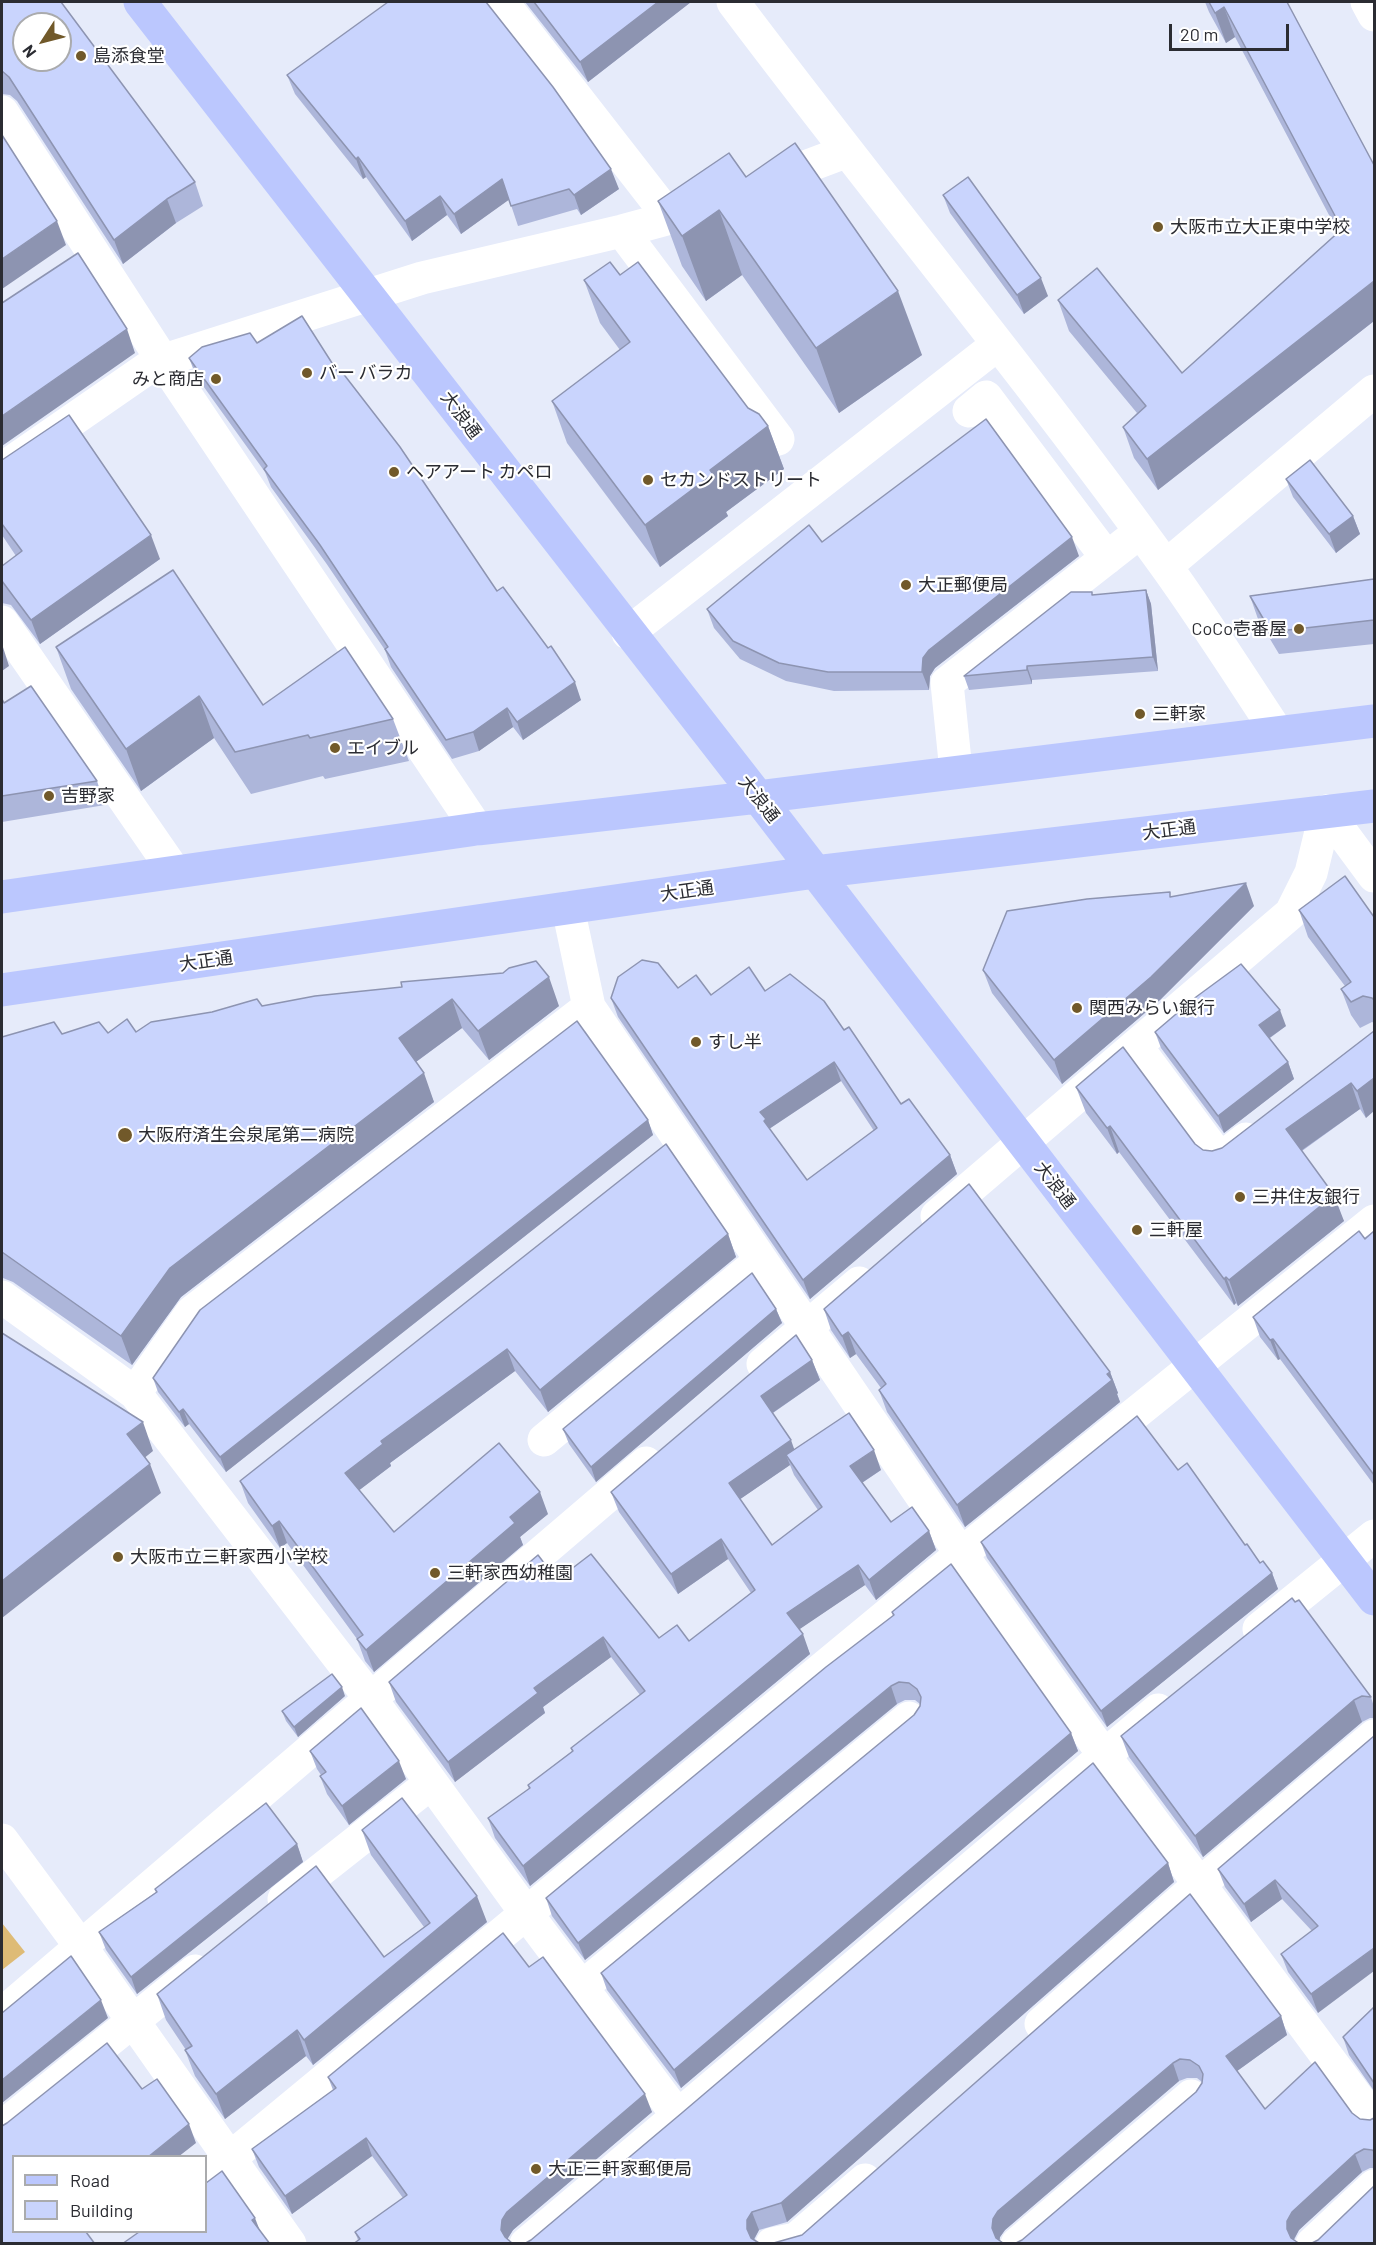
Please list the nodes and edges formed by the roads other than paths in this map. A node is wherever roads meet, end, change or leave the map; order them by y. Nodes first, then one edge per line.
1 (140, 2) edge
2 (502, 2) edge
3 (733, 2) edge
4 (1367, 2) edge
5 (1374, 15) edge
6 (2, 112) edge
7 (845, 152) junction
8 (670, 218) junction
9 (622, 231) junction
10 (368, 294) junction
11 (998, 344) junction
12 (163, 361) junction
13 (1374, 391) edge
14 (969, 411) dead end
15 (778, 439) dead end
16 (2, 469) edge
17 (1140, 532) junction
18 (1107, 558) junction
19 (1166, 566) junction
20 (2, 621) edge
21 (628, 633) junction
22 (1374, 721) edge
23 (1277, 732) junction
24 (956, 771) junction
25 (758, 798) junction
26 (1374, 806) edge
27 (1326, 811) junction
28 (477, 829) junction
29 (174, 871) junction
30 (815, 872) junction
31 (1374, 876) edge
32 (2, 897) edge
33 (568, 908) junction
34 (2, 990) edge
35 (589, 1007) junction
36 (1136, 1046) junction
37 (1274, 1118) edge
38 (1023, 1143) junction
39 (1374, 1221) edge
40 (913, 1237) edge
41 (760, 1261) junction
42 (877, 1267) edge
43 (5, 1309) edge
44 (806, 1328) junction
45 (1194, 1365) junction
46 (742, 1382) edge
47 (135, 1393) junction
48 (544, 1440) dead end
49 (669, 1444) edge
50 (246, 1480) edge
51 (218, 1502) junction
52 (1374, 1536) edge
53 (961, 1554) junction
54 (1345, 1560) junction
55 (1374, 1599) edge
56 (1233, 1650) edge
57 (1177, 1694) edge
58 (370, 1698) junction
59 (909, 1718) edge
60 (1374, 1736) edge
61 (1103, 1754) junction
62 (431, 1783) junction
63 (2, 1840) edge
64 (1200, 1884) junction
65 (526, 1913) junction
66 (263, 1916) edge
67 (81, 1947) junction
68 (216, 1953) edge
69 (582, 1988) junction
70 (2, 2014) edge
71 (133, 2020) junction
72 (1022, 2042) edge
73 (1191, 2096) edge
74 (678, 2116) junction
75 (1374, 2120) edge
76 (2, 2127) edge
77 (889, 2160) edge
78 (217, 2169) edge
79 (1374, 2186) edge
80 (290, 2244) edge
81 (526, 2244) edge
82 (772, 2244) edge
83 (1017, 2244) edge
84 (1312, 2244) edge

1 - 10 main road, 大浪通
2 - 8 street
3 - 7 street
4 - 5 street
6 - 12 street
7 - 8 street
7 - 11 street
8 - 9 street
9 - 10 street
9 - 15 street
10 - 12 street
10 - 21 main road, 大浪通
11 - 17 street
11 - 21 street
12 - 16 street
12 - 28 street
13 - 19 street
14 - 18 street
17 - 18 street
17 - 19 street
18 - 24 street
19 - 23 street
20 - 29 street
21 - 25 main road, 大浪通
22 - 23 main road
23 - 24 main road
24 - 25 main road
25 - 28 main road
25 - 30 main road, 大浪通
26 - 27 main road, 大正通
27 - 30 main road, 大正通
27 - 31 street
27 - 36 street
28 - 29 main road
29 - 32 main road
30 - 33 main road, 大正通
30 - 38 main road, 大浪通
33 - 34 main road, 大正通
33 - 35 street
35 - 41 street
35 - 47 street
36 - 37 street
36 - 38 street
38 - 40 street
38 - 45 main road, 大浪通
39 - 45 street
41 - 44 street
41 - 48 street
42 - 44 street
43 - 47 street
44 - 46 street
44 - 53 street
45 - 53 street
45 - 54 main road, 大浪通
47 - 51 street
49 - 58 street
50 - 51 street
51 - 58 street
52 - 54 street
53 - 61 street
53 - 65 street
54 - 55 main road, 大浪通
54 - 56 street
57 - 61 street
58 - 62 street
58 - 67 street
59 - 69 street
60 - 64 street
61 - 64 street
61 - 74 street
62 - 65 street
62 - 66 street
63 - 67 street
64 - 72 street
64 - 75 street
65 - 69 street
65 - 78 street
67 - 70 street
67 - 71 street
68 - 71 street
69 - 74 street
71 - 76 street
71 - 78 street
73 - 83 street
74 - 81 street
77 - 82 street
78 - 80 street
79 - 84 street

